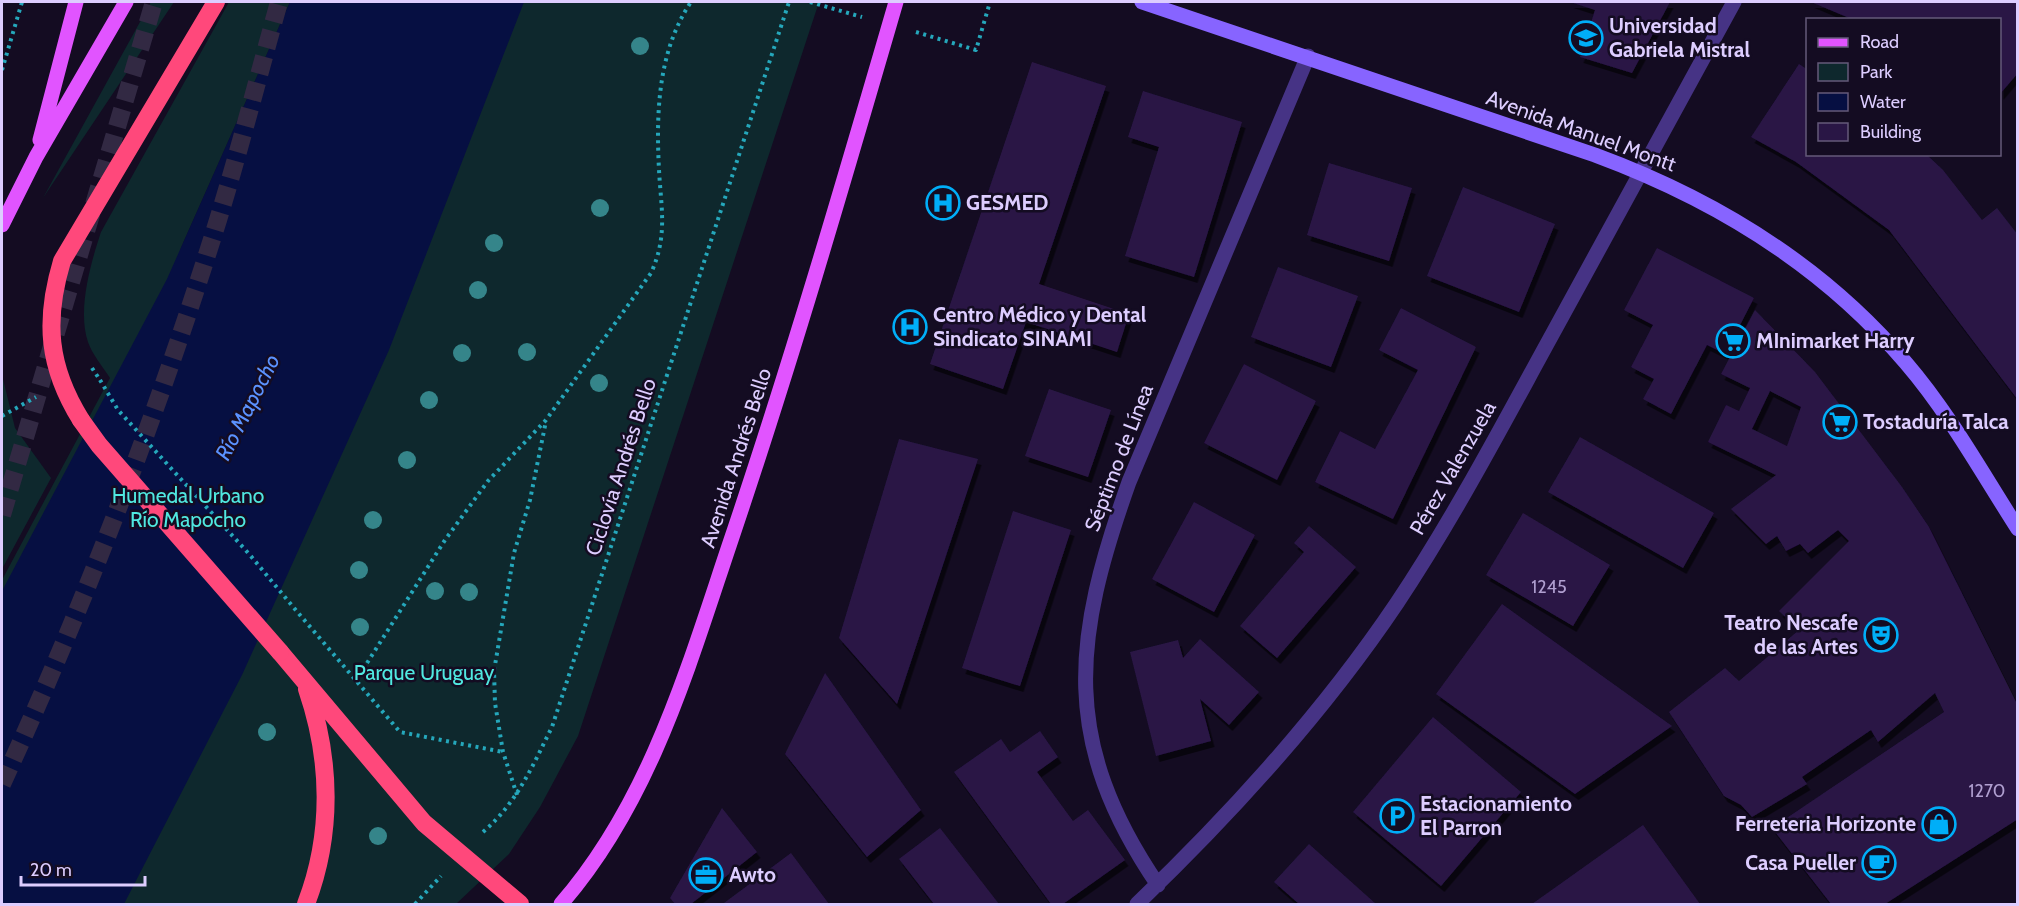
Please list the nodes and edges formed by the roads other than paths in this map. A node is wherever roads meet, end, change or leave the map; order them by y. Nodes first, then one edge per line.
1 (76, 2) edge
2 (126, 2) edge
3 (216, 2) edge
4 (896, 2) edge
5 (1142, 2) edge
6 (1734, 2) edge
7 (1308, 56) junction
8 (36, 157) junction
9 (1642, 172) junction
10 (2, 225) edge
11 (2018, 529) edge
12 (304, 679) junction
13 (1158, 885) junction
14 (306, 904) edge
15 (520, 904) edge
16 (561, 904) edge
17 (1137, 904) edge

1 - 8 main road
2 - 8 main road
3 - 12 highway, bridge
4 - 16 main road, Avenida Andrés Bello
5 - 7 street, Avenida Manuel Montt
6 - 9 street, Pérez Valenzuela
7 - 9 street, Avenida Manuel Montt
7 - 13 street, Séptimo de Línea
8 - 10 main road
9 - 11 street, Avenida Manuel Montt
9 - 13 street, Pérez Valenzuela
12 - 14 highway
12 - 15 highway
13 - 17 street, Pérez Valenzuela

